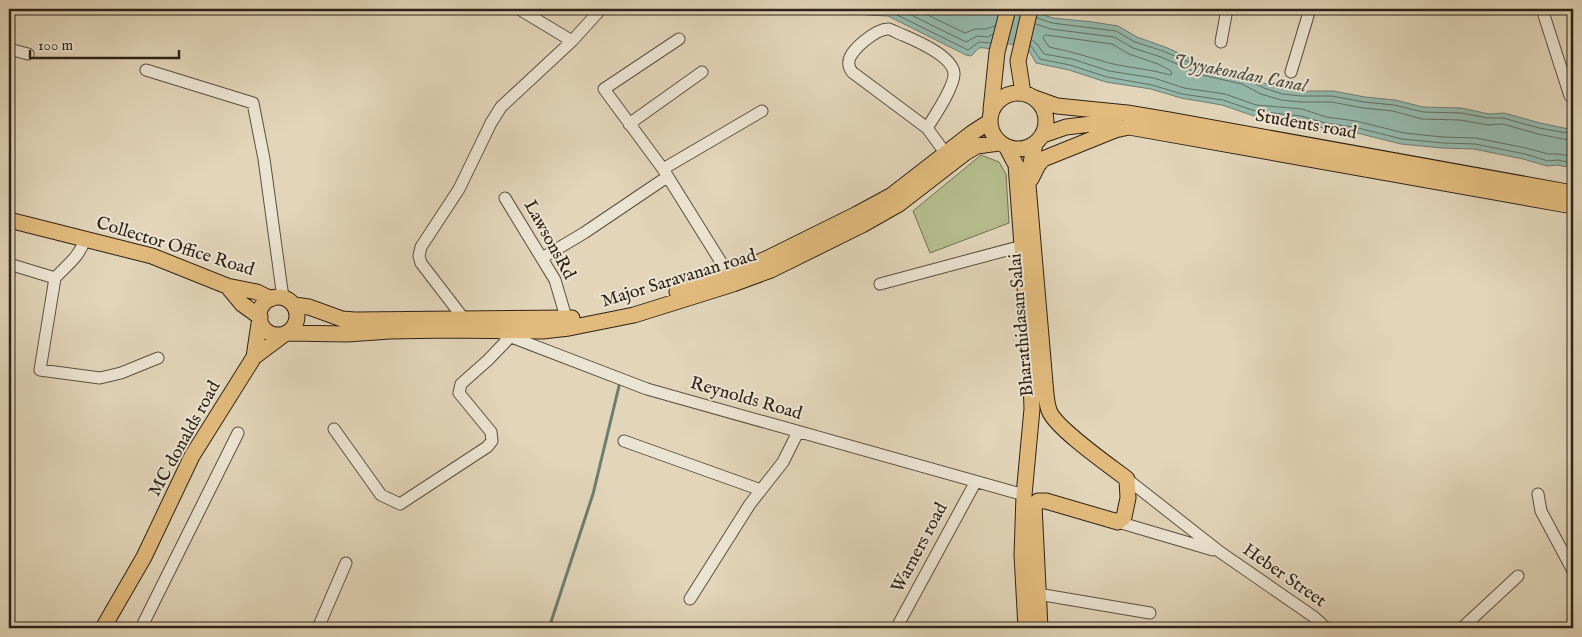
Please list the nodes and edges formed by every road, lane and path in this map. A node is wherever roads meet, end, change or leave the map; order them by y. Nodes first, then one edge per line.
1 (519, 9) edge
2 (601, 9) edge
3 (1008, 9) edge
4 (1030, 9) edge
5 (1227, 9) edge
6 (1310, 9) edge
7 (1542, 9) edge
8 (679, 39) dead end
9 (572, 41) junction
10 (1221, 42) dead end
11 (9, 49) edge
12 (28, 54) dead end
13 (146, 70) dead end
14 (702, 72) dead end
15 (1291, 72) dead end
16 (1027, 95) junction
17 (1570, 96) dead end
18 (762, 111) dead end
19 (990, 116) junction
20 (629, 124) junction
21 (1129, 127) junction
22 (927, 128) junction
23 (1039, 140) junction
24 (998, 145) junction
25 (946, 154) junction
26 (665, 173) junction
27 (1028, 185) junction
28 (1573, 193) edge
29 (505, 198) dead end
30 (1573, 206) edge
31 (9, 220) edge
32 (85, 240) junction
33 (1022, 246) junction
34 (542, 258) junction
35 (9, 264) edge
36 (729, 275) junction
37 (55, 278) junction
38 (880, 284) dead end
39 (227, 286) junction
40 (283, 301) junction
41 (260, 316) junction
42 (464, 319) junction
43 (568, 323) junction
44 (493, 330) junction
45 (286, 333) junction
46 (511, 336) junction
47 (254, 357) junction
48 (158, 358) dead end
49 (1032, 409) junction
50 (1049, 410) junction
51 (334, 429) dead end
52 (798, 432) junction
53 (238, 433) dead end
54 (624, 441) dead end
55 (1127, 479) junction
56 (975, 483) junction
57 (761, 490) junction
58 (1538, 494) dead end
59 (1024, 495) junction
60 (1118, 522) junction
61 (1220, 552) junction
62 (1570, 557) edge
63 (346, 563) dead end
64 (1573, 571) edge
65 (1518, 576) dead end
66 (1038, 594) junction
67 (690, 599) dead end
68 (1150, 612) dead end
69 (103, 628) edge
70 (141, 628) edge
71 (318, 628) edge
72 (900, 628) edge
73 (1026, 628) edge
74 (1040, 628) edge
75 (1326, 628) edge
76 (1462, 628) edge

1 - 9 street
2 - 9 street
3 - 19 main road
4 - 16 main road
5 - 10 street
6 - 15 street
7 - 17 street
8 - 20 street
9 - 42 street
11 - 12 street
13 - 40 street
14 - 20 street
16 - 19 main road
16 - 23 main road
16 - 28 main road, Students road
18 - 26 street
19 - 24 main road
19 - 25 main road, Major Saravanan road
20 - 26 street
21 - 23 main road
21 - 27 main road
21 - 30 main road
22 - 22 street
22 - 25 street
23 - 24 main road
23 - 27 main road, Bharathidasan Salai
24 - 33 main road, Bharathidasan Salai
24 - 43 main road, Major Saravanan road
25 - 36 main road, Major Saravanan road
26 - 34 street
26 - 36 street
27 - 50 main road, Bharathidasan Salai
29 - 34 street, LawsonsRd
31 - 32 main road, Collector Office Road
32 - 37 street
32 - 39 main road, Collector Office Road
33 - 38 street
33 - 49 main road, Bharathidasan Salai
34 - 43 street, LawsonsRd
35 - 37 street
36 - 43 main road
37 - 48 street
39 - 40 main road, Collector Office Road
39 - 41 main road
40 - 41 main road
40 - 42 main road, Collector Office Road
40 - 45 main road
41 - 45 main road
41 - 47 main road
42 - 43 main road
42 - 44 street, Reynolds Road
43 - 44 main road, Major Saravanan road
44 - 45 main road, Major Saravanan road
44 - 46 street, Reynolds Road
45 - 47 main road, MC donalds road
46 - 51 street
46 - 52 street, Reynolds Road
47 - 69 main road, MC donalds road
49 - 50 street
49 - 59 main road, Bharathidasan Salai
50 - 55 main road, Bharathidasan Salai
52 - 56 street, Reynolds Road
52 - 57 street
53 - 70 street
54 - 57 street
55 - 60 main road
55 - 61 street
56 - 59 street, Reynolds Road
56 - 72 street, Warners road
57 - 67 street
58 - 62 street
59 - 73 main road, Bharathidasan Salai
60 - 61 street
60 - 66 main road
61 - 75 street, Heber Street
62 - 64 street
63 - 71 street
65 - 76 street
66 - 68 street
66 - 74 main road

